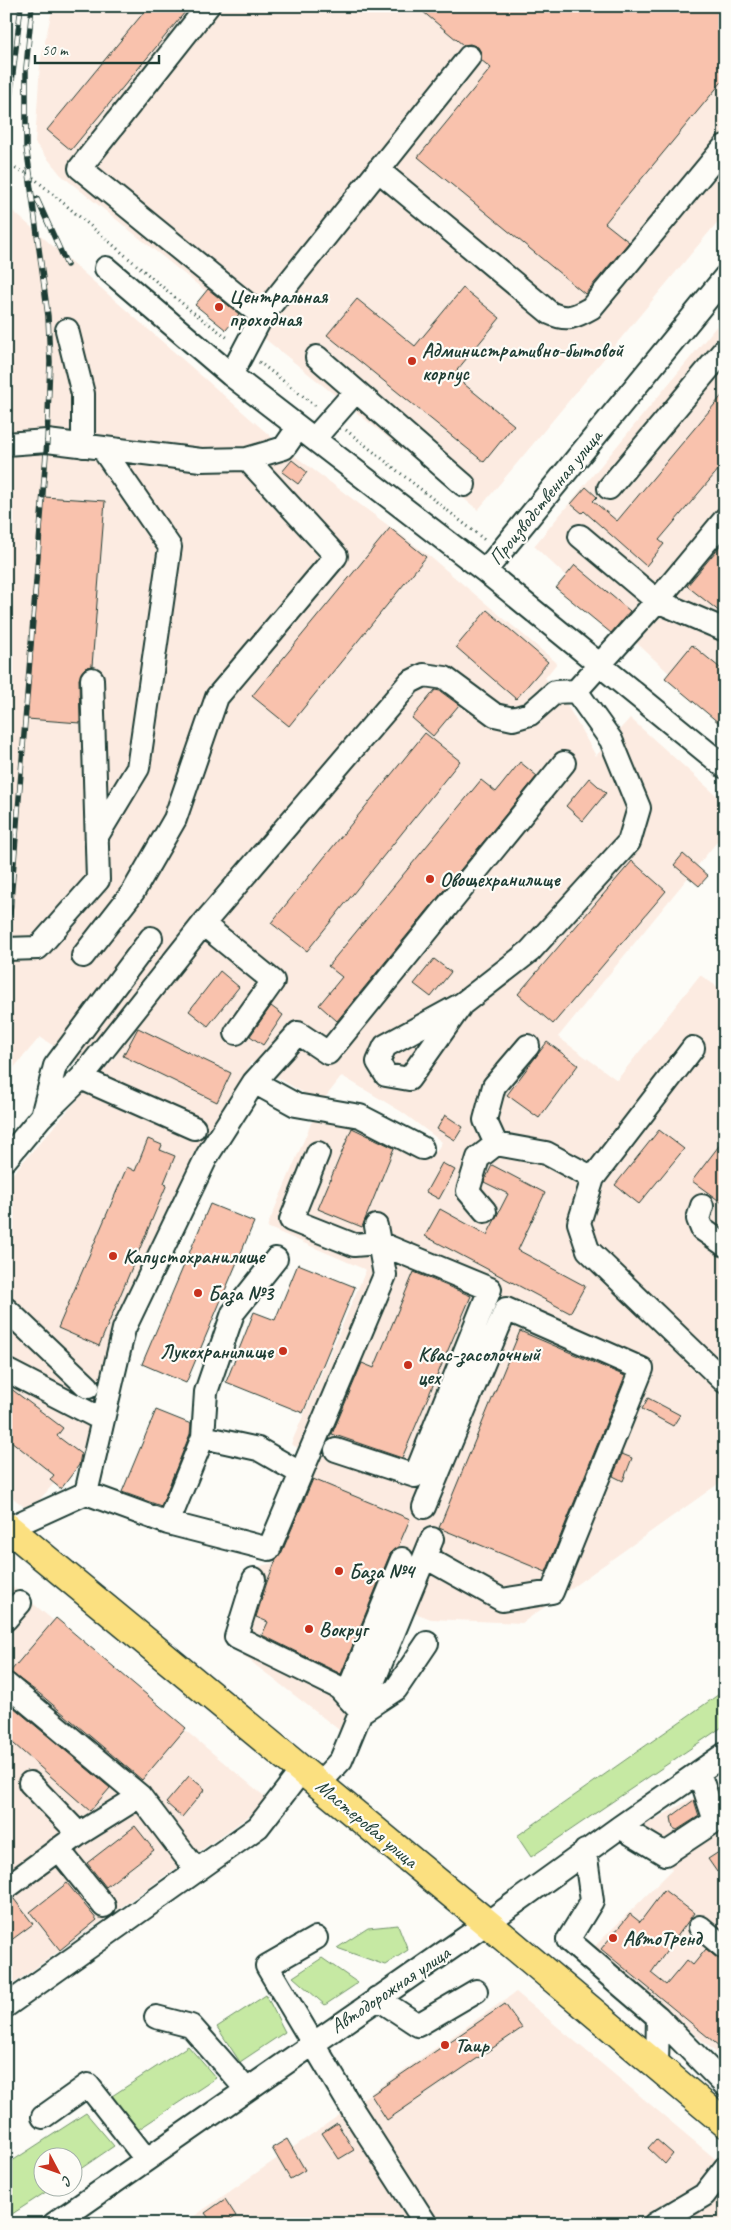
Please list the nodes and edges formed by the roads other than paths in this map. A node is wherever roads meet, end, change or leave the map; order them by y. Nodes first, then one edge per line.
1 (208, 6) edge
2 (469, 57) dead end
3 (725, 146) edge
4 (378, 170) junction
5 (106, 268) dead end
6 (725, 277) edge
7 (262, 316) junction
8 (67, 330) dead end
9 (725, 349) edge
10 (317, 358) dead end
11 (231, 375) junction
12 (356, 391) junction
13 (306, 434) junction
14 (6, 444) edge
15 (92, 447) junction
16 (247, 459) junction
17 (464, 485) dead end
18 (609, 488) dead end
19 (725, 518) edge
20 (580, 536) dead end
21 (485, 571) junction
22 (657, 601) junction
23 (725, 630) edge
24 (598, 664) junction
25 (92, 679) dead end
26 (576, 691) junction
27 (564, 763) dead end
28 (725, 768) edge
29 (97, 836) junction
30 (203, 924) junction
31 (151, 938) dead end
32 (6, 949) edge
33 (83, 956) dead end
34 (462, 1004) dead end
35 (236, 1033) dead end
36 (528, 1046) dead end
37 (693, 1048) dead end
38 (81, 1078) junction
39 (254, 1082) junction
40 (41, 1117) junction
41 (194, 1128) dead end
42 (496, 1144) junction
43 (422, 1148) dead end
44 (318, 1153) dead end
45 (6, 1159) edge
46 (593, 1178) junction
47 (702, 1206) dead end
48 (485, 1211) dead end
49 (378, 1235) junction
50 (725, 1245) edge
51 (276, 1259) dead end
52 (6, 1309) edge
53 (6, 1370) edge
54 (725, 1382) edge
55 (88, 1387) dead end
56 (101, 1420) junction
57 (203, 1437) junction
58 (336, 1450) dead end
59 (300, 1473) junction
60 (86, 1493) junction
61 (424, 1508) dead end
62 (168, 1523) junction
63 (8, 1527) edge
64 (402, 1559) dead end
65 (254, 1579) dead end
66 (426, 1643) dead end
67 (6, 1684) edge
68 (354, 1704) junction
69 (725, 1754) edge
70 (699, 1772) junction
71 (310, 1776) junction
72 (30, 1783) dead end
73 (140, 1796) junction
74 (620, 1827) junction
75 (78, 1834) junction
76 (58, 1850) junction
77 (585, 1851) junction
78 (196, 1870) junction
79 (6, 1888) edge
80 (104, 1906) dead end
81 (487, 1922) junction
82 (700, 1927) dead end
83 (316, 1938) dead end
84 (725, 1948) edge
85 (476, 1991) dead end
86 (377, 1998) junction
87 (6, 2006) edge
88 (156, 2017) dead end
89 (658, 2017) junction
90 (314, 2041) junction
91 (657, 2066) junction
92 (725, 2085) edge
93 (246, 2089) junction
94 (44, 2117) dead end
95 (725, 2123) edge
96 (146, 2159) junction
97 (725, 2168) edge
98 (54, 2224) edge
99 (426, 2224) edge
100 (655, 2224) edge

1 - 7 street
2 - 4 street
3 - 4 street
4 - 7 street
5 - 11 street
6 - 21 street, Производственная улица
7 - 11 street
8 - 15 street
9 - 18 street
10 - 12 street
11 - 13 street
12 - 13 street
12 - 17 street
13 - 16 street
13 - 21 street
14 - 15 street
15 - 16 street
15 - 29 street
16 - 33 street
19 - 22 street
20 - 22 street
21 - 24 street, Производственная улица
22 - 23 street
22 - 24 street
24 - 26 street
24 - 28 street, Производственная улица
25 - 29 street
26 - 30 street
26 - 34 street
27 - 39 street
29 - 32 street
30 - 35 street
30 - 38 street
31 - 40 street
36 - 42 street
37 - 46 street
38 - 40 street
38 - 41 street
39 - 43 street
39 - 56 street
40 - 45 street
42 - 46 street
42 - 48 street
44 - 49 street
46 - 54 street
47 - 50 street
49 - 58 street
49 - 59 street
51 - 57 street
52 - 55 street
53 - 56 street
56 - 60 street
57 - 59 street
57 - 62 street
59 - 62 street
60 - 62 street
60 - 63 street
61 - 68 street
63 - 71 main road, Мастеровая улица
64 - 68 street
65 - 68 street
66 - 68 street
67 - 73 street
68 - 71 street
69 - 70 street, Автодорожная улица
70 - 74 street, Автодорожная улица
70 - 74 street
71 - 78 street
71 - 81 main road, Мастеровая улица
72 - 75 street
73 - 75 street
73 - 78 street
74 - 77 street, Автодорожная улица
75 - 76 street
76 - 79 street
76 - 80 street
77 - 81 street, Автодорожная улица
77 - 89 street
78 - 87 street
81 - 86 street, Автодорожная улица
81 - 91 main road, Мастеровая улица
82 - 84 street
83 - 90 street
85 - 86 street
86 - 90 street, Автодорожная улица
88 - 93 street
89 - 91 street
89 - 92 street
90 - 93 street, Автодорожная улица
90 - 99 street
91 - 95 main road, Мастеровая улица
93 - 96 street, Автодорожная улица
94 - 96 street
96 - 98 street, Автодорожная улица
97 - 100 street

